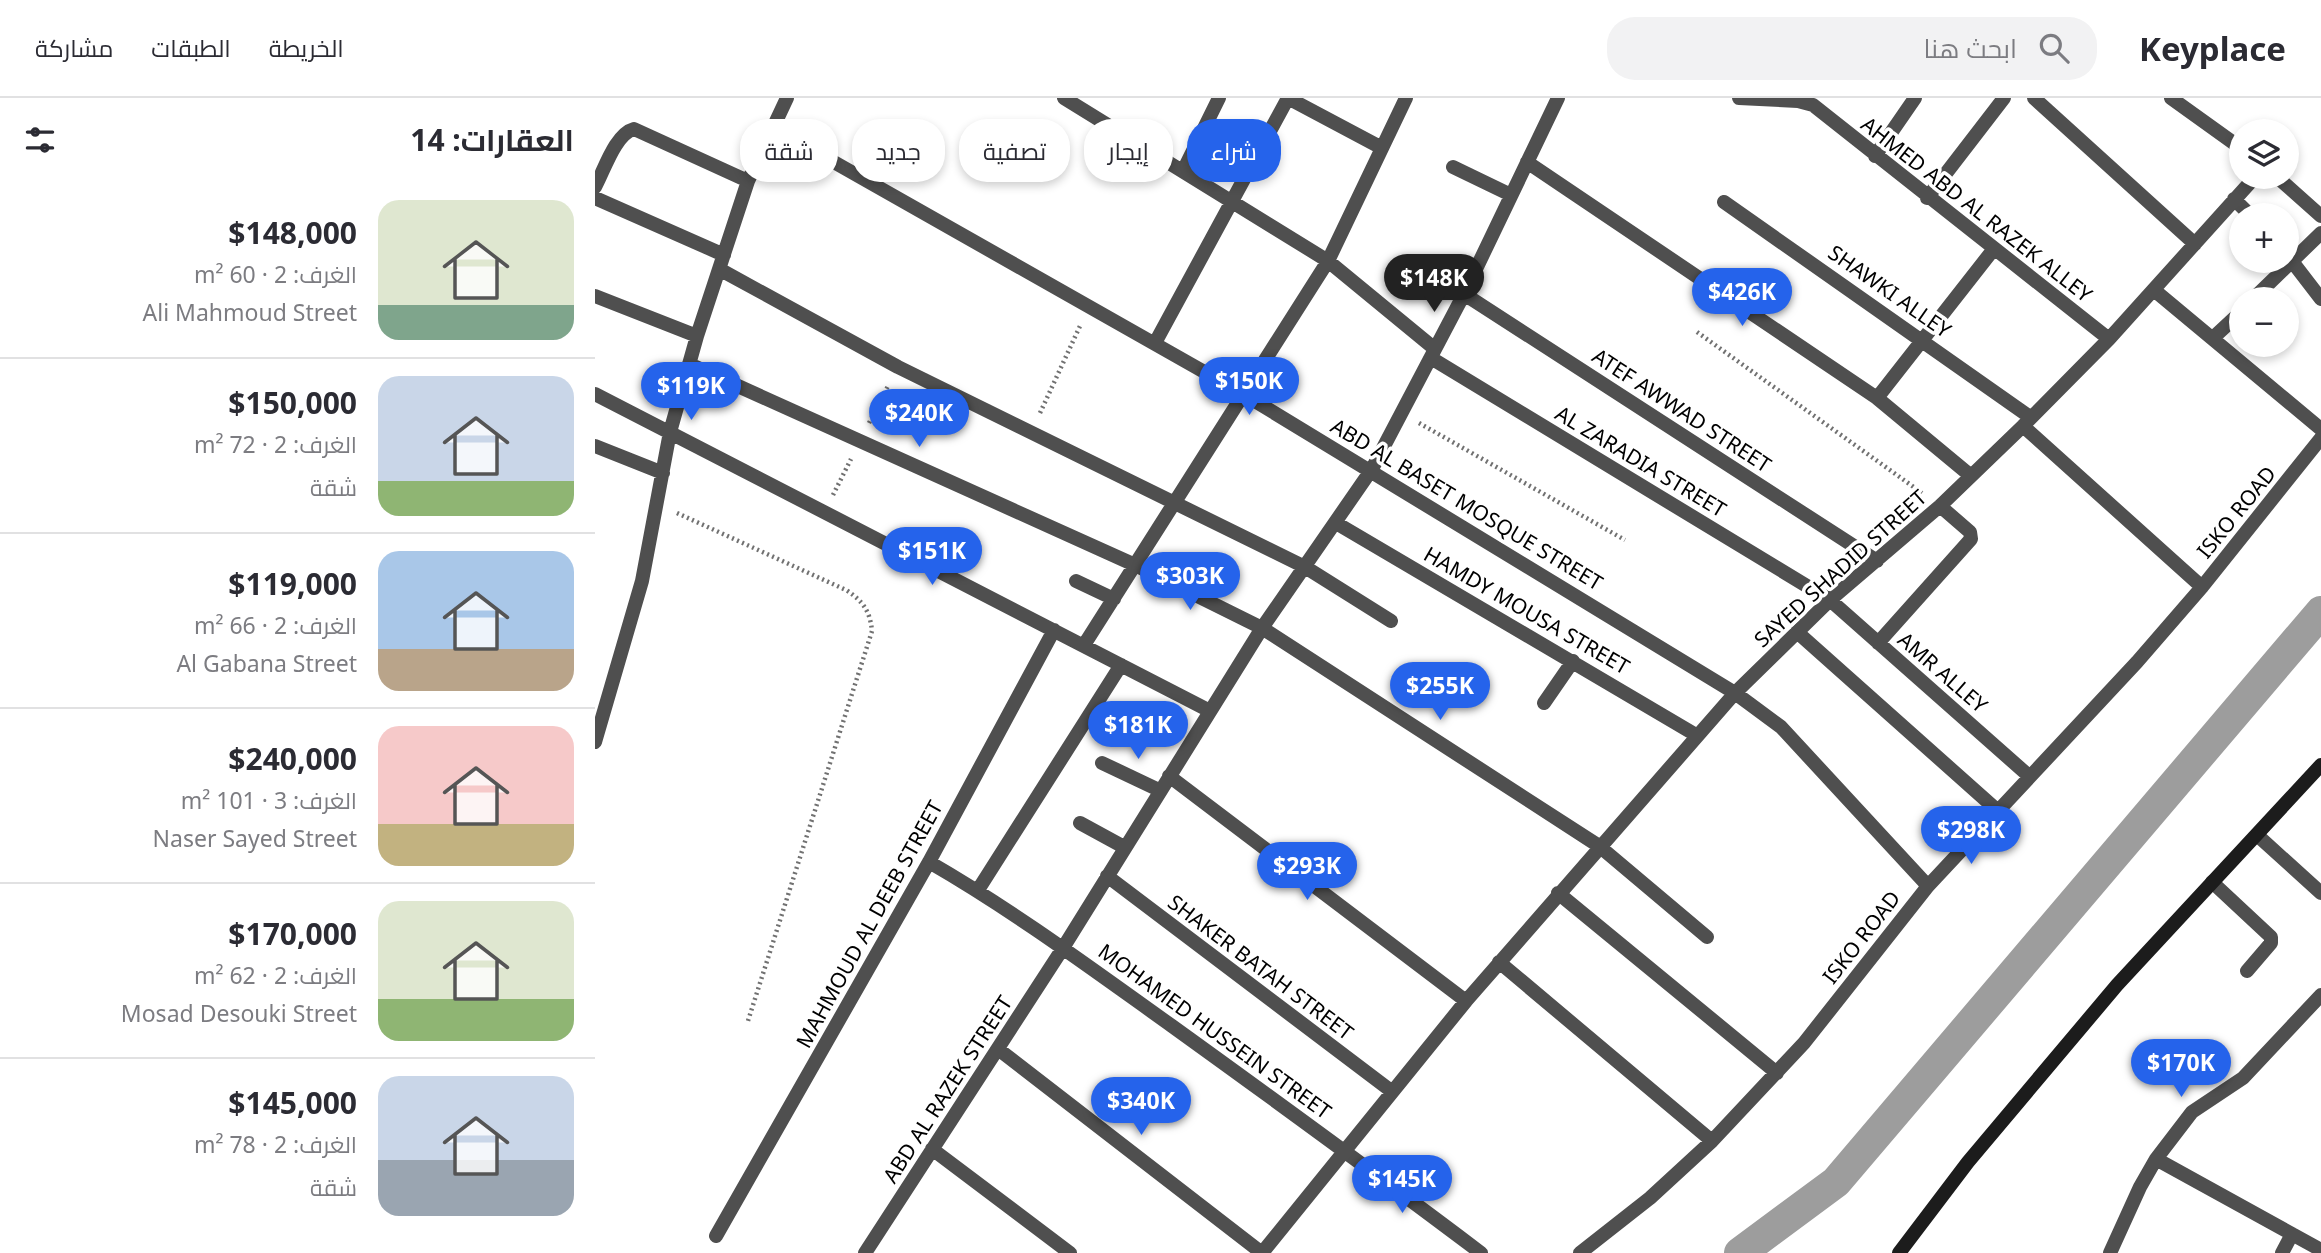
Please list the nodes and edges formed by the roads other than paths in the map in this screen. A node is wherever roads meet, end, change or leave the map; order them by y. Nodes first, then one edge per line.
1 (787, 98) edge
2 (1064, 98) edge
3 (1219, 98) edge
4 (1288, 98) edge
5 (1406, 98) edge
6 (1558, 98) edge
7 (1739, 98) edge
8 (1915, 98) edge
9 (2004, 98) edge
10 (2034, 98) edge
11 (2179, 100) edge
12 (1815, 102) edge
13 (776, 119) edge
14 (2229, 139) edge
15 (1382, 148) junction
16 (1875, 156) junction
17 (1527, 162) junction
18 (838, 164) edge
19 (1453, 167) dead end
20 (1182, 171) junction
21 (740, 177) edge
22 (748, 182) edge
23 (595, 187) edge
24 (2244, 189) edge
25 (2291, 189) edge
26 (1511, 195) junction
27 (595, 198) edge
28 (1927, 198) junction
29 (2234, 199) junction
30 (1234, 201) junction
31 (1724, 202) dead end
32 (2238, 203) edge
33 (2321, 216) edge
34 (2321, 233) edge
35 (2195, 244) junction
36 (1993, 250) junction
37 (2299, 251) edge
38 (1328, 261) junction
39 (721, 262) junction
40 (2299, 270) edge
41 (2276, 273) edge
42 (2264, 287) edge
43 (2154, 290) junction
44 (1464, 294) junction
45 (595, 296) edge
46 (2321, 299) edge
47 (2229, 323) edge
48 (697, 336) junction
49 (2214, 337) junction
50 (1923, 339) junction
51 (2109, 339) junction
52 (1155, 343) junction
53 (1433, 353) junction
54 (689, 363) junction
55 (595, 394) edge
56 (1245, 395) junction
57 (1877, 397) junction
58 (2027, 422) junction
59 (2321, 429) edge
60 (670, 432) junction
61 (2321, 438) edge
62 (595, 446) edge
63 (1372, 470) junction
64 (663, 473) junction
65 (1971, 477) junction
66 (1174, 502) junction
67 (1940, 506) junction
68 (1336, 523) junction
69 (1877, 561) junction
70 (1135, 565) junction
71 (1305, 567) junction
72 (1076, 581) dead end
73 (2202, 587) junction
74 (1114, 599) junction
75 (1830, 600) junction
76 (1391, 621) dead end
77 (1262, 628) junction
78 (1054, 630) junction
79 (1797, 632) junction
80 (1878, 643) junction
81 (1084, 645) junction
82 (1573, 661) junction
83 (1121, 665) junction
84 (1735, 693) junction
85 (1544, 703) dead end
86 (1210, 711) junction
87 (1696, 735) junction
88 (595, 741) edge
89 (1102, 763) dead end
90 (2321, 765) edge
91 (1169, 776) junction
92 (2029, 776) junction
93 (1159, 790) junction
94 (1998, 811) junction
95 (1080, 823) dead end
96 (2257, 835) junction
97 (1599, 846) junction
98 (1124, 847) junction
99 (929, 862) junction
100 (1107, 876) junction
101 (2212, 882) junction
102 (1928, 886) junction
103 (978, 890) junction
104 (2321, 892) edge
105 (1559, 893) junction
106 (1707, 937) dead end
107 (1063, 948) junction
108 (1499, 962) junction
109 (2246, 971) dead end
110 (2321, 995) edge
111 (1465, 1001) junction
112 (998, 1049) junction
113 (1777, 1073) junction
114 (1390, 1090) junction
115 (1712, 1141) junction
116 (932, 1149) junction
117 (1343, 1149) junction
118 (2156, 1159) junction
119 (2292, 1234) junction
120 (716, 1236) dead end
121 (2321, 1250) edge
122 (865, 1253) edge
123 (1069, 1253) edge
124 (1262, 1253) edge
125 (1481, 1253) edge
126 (1580, 1253) edge
127 (1899, 1253) edge
128 (2111, 1253) edge
129 (2282, 1253) edge

1 - 13 street
2 - 20 street, AL ZARADIA STREET
3 - 20 street
4 - 15 street
4 - 30 street
5 - 15 street
6 - 17 street, ABD AL RAZEK STREET
7 - 12 street, AHMED ABD AL RAZEK ALLEY
8 - 16 street
9 - 28 street
10 - 35 street
11 - 14 street
12 - 16 street, AHMED ABD AL RAZEK ALLEY
15 - 38 street
16 - 28 street, AHMED ABD AL RAZEK ALLEY
17 - 26 street, ABD AL RAZEK STREET
17 - 57 street
18 - 52 street, ABD AL BASET MOSQUE STREET
19 - 26 street
20 - 30 street, AL ZARADIA STREET
21 - 23 street
22 - 39 street
24 - 29 street, SAYED SHADID STREET
25 - 33 street
26 - 44 street, ABD AL RAZEK STREET
27 - 39 street
28 - 36 street, AHMED ABD AL RAZEK ALLEY
29 - 32 street
29 - 35 street, SAYED SHADID STREET
30 - 38 street, AL ZARADIA STREET
30 - 52 street
31 - 50 street, SHAWKI ALLEY
34 - 37 street
35 - 43 street, SAYED SHADID STREET
36 - 50 street
36 - 51 street, AHMED ABD AL RAZEK ALLEY
38 - 53 street, AL ZARADIA STREET
38 - 56 street
39 - 48 street
39 - 66 street
40 - 46 street
41 - 42 street
43 - 49 street
43 - 51 street, SAYED SHADID STREET
44 - 53 street, ABD AL RAZEK STREET
44 - 69 street, ATEF AWWAD STREET
45 - 48 street
47 - 49 street
48 - 54 street
49 - 59 street
50 - 57 street
50 - 58 street, SHAWKI ALLEY
51 - 58 street, SAYED SHADID STREET
52 - 56 street, ABD AL BASET MOSQUE STREET
53 - 63 street, ABD AL RAZEK STREET
53 - 75 street, AL ZARADIA STREET
54 - 60 street
54 - 70 street
55 - 60 street
56 - 63 street, ABD AL BASET MOSQUE STREET
56 - 66 street
57 - 65 street
58 - 65 street, SAYED SHADID STREET
58 - 73 street, SHAWKI ALLEY
60 - 64 street
60 - 78 street
61 - 73 street, ISKO ROAD
62 - 64 street
63 - 68 street, ABD AL RAZEK STREET
63 - 84 street, ABD AL BASET MOSQUE STREET
64 - 88 street
65 - 67 street, SAYED SHADID STREET
66 - 70 street
66 - 71 street
67 - 69 street, SAYED SHADID STREET
67 - 80 street
68 - 71 street, ABD AL RAZEK STREET
68 - 82 street, HAMDY MOUSA STREET
69 - 75 street, SAYED SHADID STREET
70 - 74 street
70 - 77 street
71 - 76 street
71 - 77 street, ABD AL RAZEK STREET
72 - 74 street
73 - 92 street, ISKO ROAD
74 - 81 street
75 - 79 street, SAYED SHADID STREET
75 - 80 street, AMR ALLEY
77 - 86 street, ABD AL RAZEK STREET
77 - 97 street
78 - 81 street
78 - 99 street, MAHMOUD AL DEEB STREET
79 - 84 street, SAYED SHADID STREET
79 - 94 street
80 - 92 street, AMR ALLEY
81 - 83 street
82 - 85 street
82 - 87 street, HAMDY MOUSA STREET
83 - 86 street
83 - 103 street
84 - 87 street, SAYED SHADID STREET
84 - 102 street, ABD AL BASET MOSQUE STREET
86 - 91 street, ABD AL RAZEK STREET
87 - 97 street, SAYED SHADID STREET
89 - 93 street
90 - 96 street
91 - 93 street, ABD AL RAZEK STREET
91 - 111 street
92 - 94 street, ISKO ROAD
93 - 98 street, ABD AL RAZEK STREET
94 - 102 street, ISKO ROAD
95 - 98 street
96 - 101 street
96 - 104 street
97 - 105 street, SAYED SHADID STREET
97 - 106 street
98 - 100 street, ABD AL RAZEK STREET
99 - 103 street, MOHAMED HUSSEIN STREET
99 - 120 street, MAHMOUD AL DEEB STREET
100 - 107 street, ABD AL RAZEK STREET
100 - 114 street, SHAKER BATAH STREET
101 - 109 street
101 - 127 street
102 - 113 street, ISKO ROAD
103 - 107 street, MOHAMED HUSSEIN STREET
105 - 108 street, SAYED SHADID STREET
105 - 113 street
107 - 112 street, ABD AL RAZEK STREET
107 - 117 street, MOHAMED HUSSEIN STREET
108 - 111 street, SAYED SHADID STREET
108 - 115 street
110 - 118 street
111 - 114 street, SAYED SHADID STREET
112 - 116 street, ABD AL RAZEK STREET
112 - 124 street
113 - 115 street, ISKO ROAD
114 - 117 street, SAYED SHADID STREET
115 - 126 street, ISKO ROAD
116 - 122 street, ABD AL RAZEK STREET
116 - 123 street
117 - 124 street, SAYED SHADID STREET
117 - 125 street, MOHAMED HUSSEIN STREET
118 - 119 street
118 - 128 street
119 - 121 street
119 - 129 street

